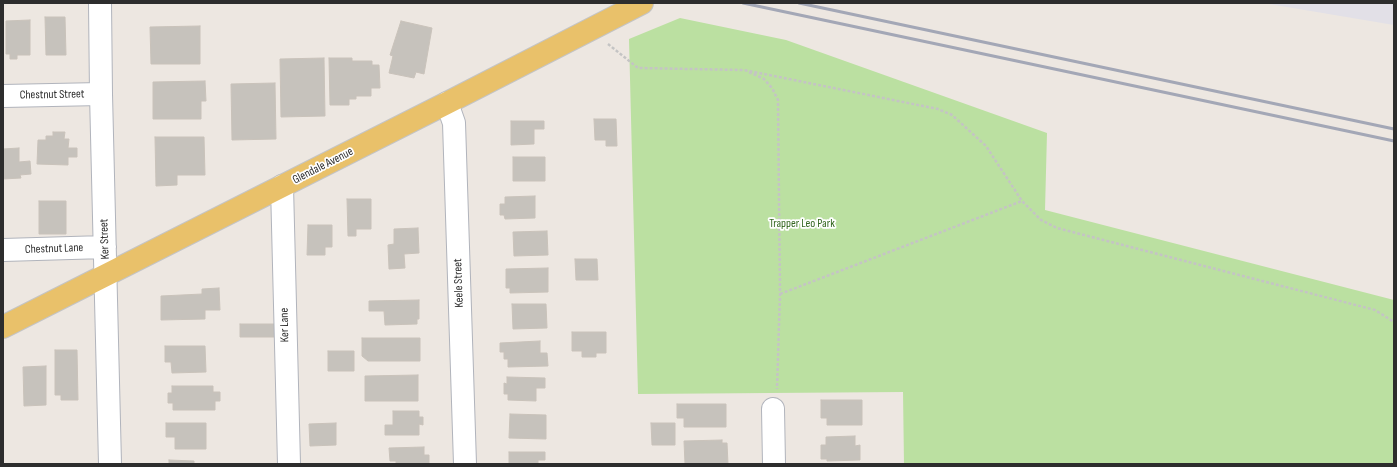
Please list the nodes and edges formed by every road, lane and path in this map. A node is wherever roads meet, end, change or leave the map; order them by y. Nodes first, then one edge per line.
1 (642, 3) edge
2 (100, 8) edge
3 (589, 30) junction
4 (744, 70) junction
5 (101, 94) junction
6 (3, 96) edge
7 (447, 103) junction
8 (282, 186) junction
9 (1022, 201) junction
10 (105, 247) junction
11 (3, 250) edge
12 (106, 274) junction
13 (780, 294) junction
14 (1394, 322) edge
15 (3, 327) edge
16 (773, 409) joint
17 (110, 464) edge
18 (289, 464) edge
19 (465, 464) edge
20 (774, 464) edge

1 - 3 main road, Glendale Avenue
2 - 5 street, Ker Street
3 - 4 path
3 - 7 main road, Glendale Avenue
4 - 9 path
4 - 13 path
5 - 6 street, Chestnut Street
5 - 10 street, Ker Street
7 - 8 main road, Glendale Avenue
7 - 19 street, Keele Street
8 - 12 main road, Glendale Avenue
8 - 18 street, Ker Lane
9 - 13 path
9 - 14 path
10 - 11 street, Chestnut Lane
10 - 12 street, Ker Street
12 - 15 main road, Glendale Avenue
12 - 17 street, Ker Street
13 - 16 path
16 - 20 street

